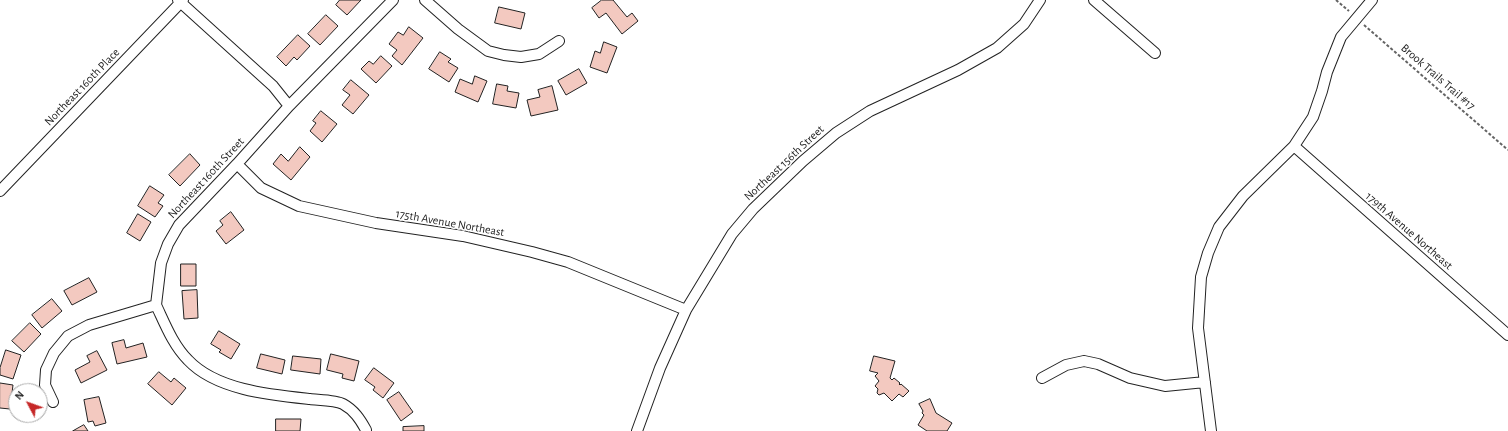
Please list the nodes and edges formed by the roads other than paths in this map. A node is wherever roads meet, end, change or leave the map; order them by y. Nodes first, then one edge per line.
1 (392, 0) edge
2 (425, 0) edge
3 (1040, 0) edge
4 (1094, 0) edge
5 (1372, 0) edge
6 (181, 1) edge
7 (559, 41) dead end
8 (1156, 53) dead end
9 (289, 106) junction
10 (1294, 146) junction
11 (237, 164) junction
12 (0, 191) edge
13 (156, 305) junction
14 (686, 310) junction
15 (1508, 335) edge
16 (1042, 378) dead end
17 (1205, 382) junction
18 (53, 402) dead end
19 (366, 430) edge
20 (637, 431) edge
21 (1211, 431) edge

1 - 9 street, Northeast 160th Street
2 - 7 street
3 - 14 street, Northeast 156th Street
4 - 8 street
5 - 10 street
6 - 9 street
6 - 12 street, Northeast 160th Place
9 - 11 street, Northeast 160th Street
10 - 15 street, 179th Avenue Northeast
10 - 17 street
11 - 13 street, Northeast 160th Street
11 - 14 street, 175th Avenue Northeast
13 - 18 street
13 - 19 street
14 - 20 street, Northeast 156th Street
16 - 17 street
17 - 21 street

